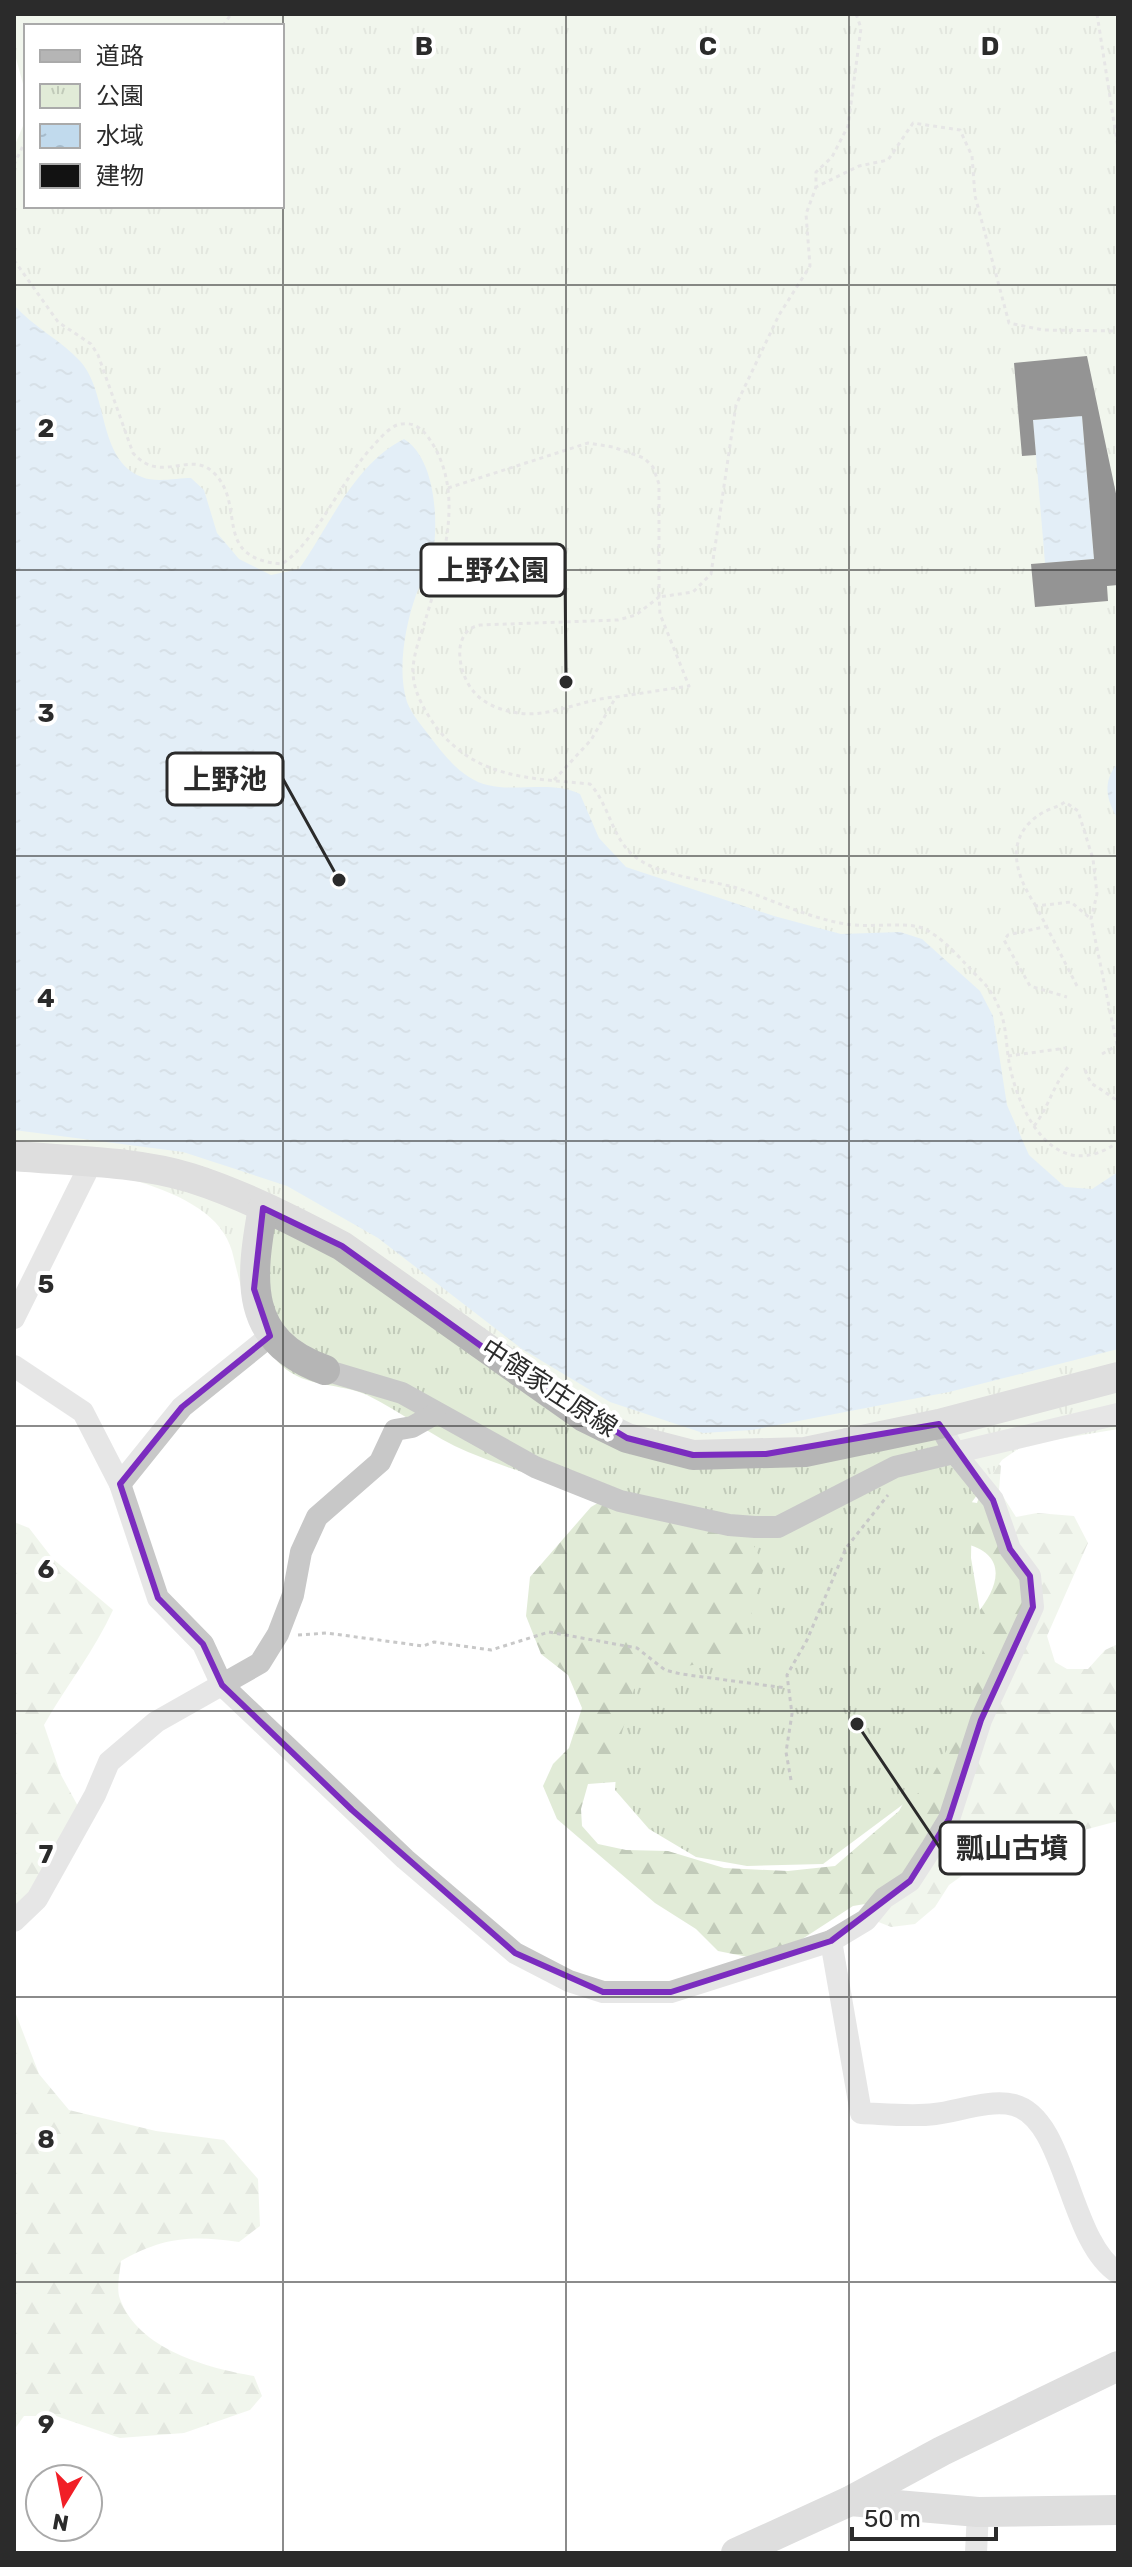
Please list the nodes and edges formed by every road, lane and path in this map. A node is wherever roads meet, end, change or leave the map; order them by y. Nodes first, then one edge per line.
1 (856, 14) edge
2 (1097, 14) edge
3 (24, 143) edge
4 (1118, 148) edge
5 (14, 165) edge
6 (816, 187) junction
7 (14, 260) edge
8 (1118, 331) edge
9 (447, 489) junction
10 (441, 573) junction
11 (559, 582) dead end
12 (659, 597) junction
13 (616, 697) junction
14 (553, 781) junction
15 (1036, 906) junction
16 (1091, 919) junction
17 (1048, 926) junction
18 (1077, 986) dead end
19 (1067, 997) dead end
20 (1118, 1044) edge
21 (1066, 1048) dead end
22 (1102, 1054) dead end
23 (1008, 1056) junction
24 (1069, 1066) dead end
25 (1085, 1070) dead end
26 (1118, 1101) edge
27 (1034, 1126) junction
28 (1118, 1142) edge
29 (14, 1156) edge
30 (91, 1163) junction
31 (263, 1208) junction
32 (14, 1318) edge
33 (270, 1336) junction
34 (14, 1366) edge
35 (325, 1370) joint
36 (1118, 1377) edge
37 (435, 1414) junction
38 (1118, 1414) edge
39 (939, 1424) junction
40 (955, 1453) junction
41 (120, 1484) junction
42 (891, 1492) dead end
43 (278, 1634) junction
44 (222, 1685) junction
45 (786, 1688) junction
46 (791, 1780) dead end
47 (14, 1921) edge
48 (831, 1941) junction
49 (1118, 2273) edge
50 (1118, 2366) edge
51 (850, 2501) junction
52 (1118, 2510) edge
53 (978, 2512) junction
54 (736, 2553) edge
55 (976, 2553) edge

1 - 6 path
2 - 4 path
3 - 5 path
6 - 8 path
6 - 12 path
7 - 9 path
9 - 10 path
9 - 12 path
10 - 11 path
10 - 14 path
12 - 13 path
12 - 13 path
13 - 14 path
14 - 23 path
15 - 16 path
15 - 16 path
15 - 17 path
16 - 20 path
17 - 18 path
17 - 19 path
20 - 22 path
21 - 23 path
23 - 27 path
24 - 27 path
25 - 26 path
27 - 28 path
29 - 30 main road, 中領家庄原線
30 - 31 main road, 中領家庄原線
30 - 32 street
31 - 33 main road
31 - 39 main road, 中領家庄原線
33 - 35 main road
33 - 41 street
34 - 41 street
35 - 37 street
36 - 39 main road, 中領家庄原線
37 - 40 street
37 - 43 street
38 - 40 street
39 - 40 street
40 - 48 street
41 - 44 street
42 - 45 path
43 - 44 street
43 - 45 path
44 - 47 street
44 - 48 street
45 - 46 path
48 - 49 street
50 - 51 main road
51 - 53 main road
51 - 54 main road
52 - 53 main road
53 - 55 street

